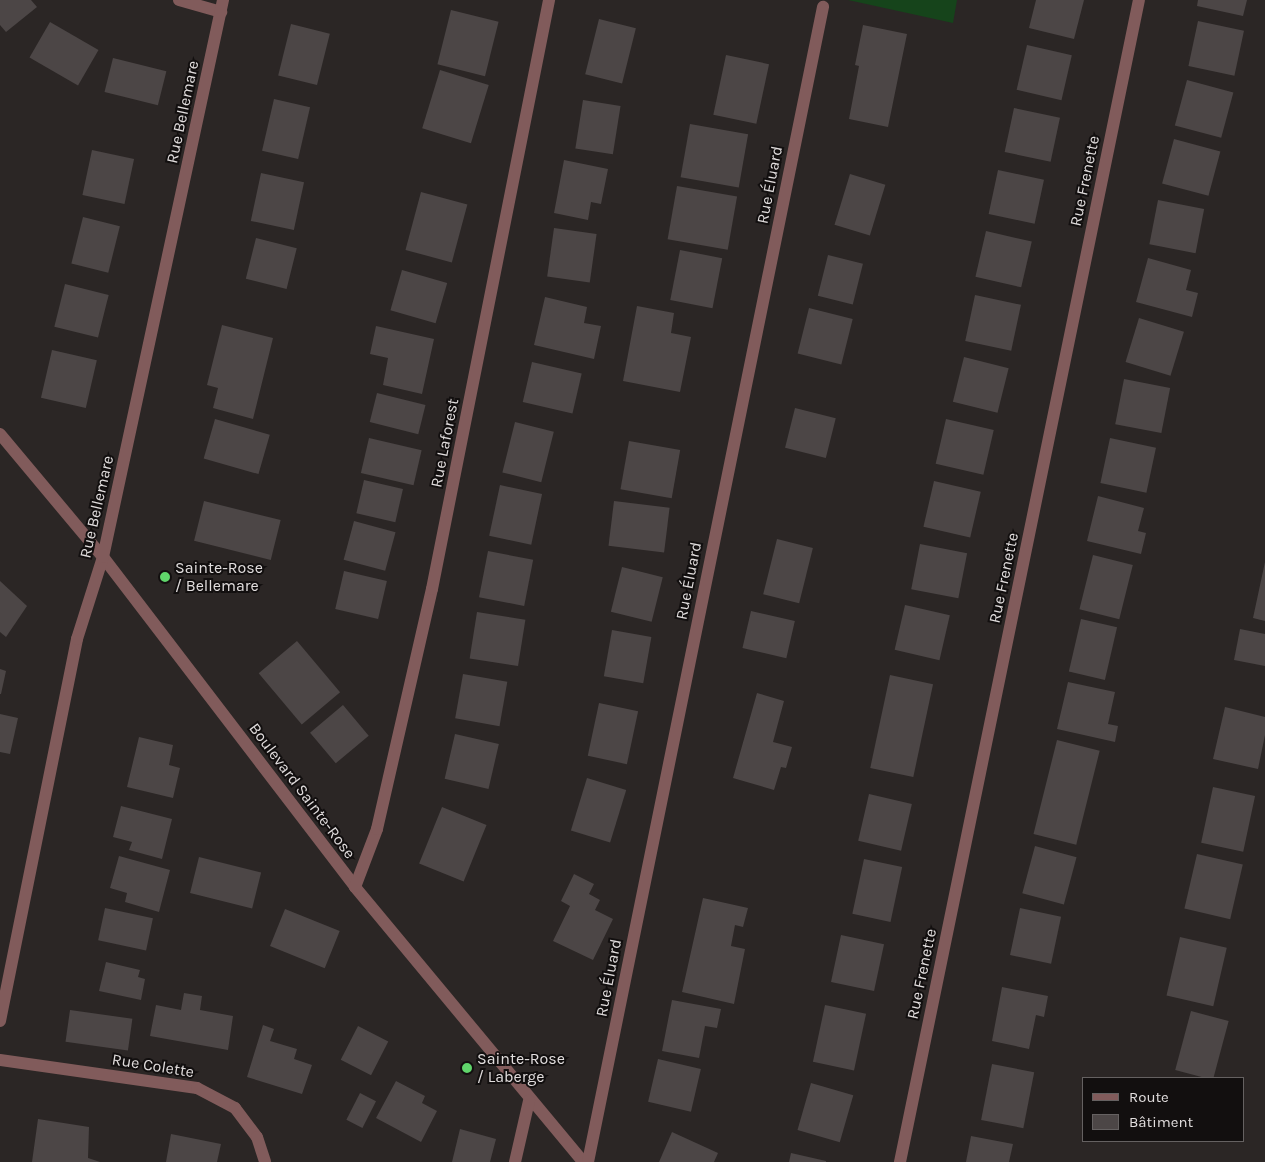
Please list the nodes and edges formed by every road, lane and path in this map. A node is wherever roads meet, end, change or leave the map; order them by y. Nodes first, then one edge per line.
1 (179, 0) edge
2 (549, 0) edge
3 (1139, 0) edge
4 (222, 6) edge
5 (823, 7) dead end
6 (0, 434) edge
7 (103, 557) junction
8 (355, 888) junction
9 (0, 1021) edge
10 (0, 1060) edge
11 (529, 1101) junction
12 (265, 1162) edge
13 (515, 1162) edge
14 (583, 1162) edge
15 (588, 1162) edge
16 (900, 1162) edge

1 - 4 street
2 - 8 street, Rue Laforest
3 - 16 street, Rue Frenette
4 - 7 street, Rue Bellemare
5 - 15 street, Rue Éluard
6 - 7 street, Boulevard Sainte-Rose
7 - 8 street, Boulevard Sainte-Rose
7 - 9 street, Rue Bellemare
8 - 11 street, Boulevard Sainte-Rose
10 - 12 street, Rue Colette
11 - 13 street
11 - 14 street, Boulevard Sainte-Rose

